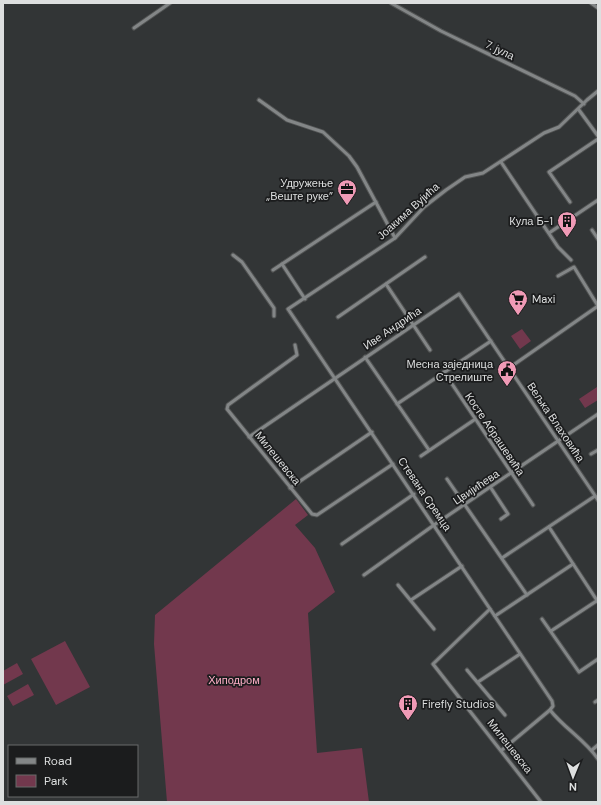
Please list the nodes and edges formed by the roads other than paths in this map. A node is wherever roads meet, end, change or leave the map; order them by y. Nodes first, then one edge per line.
1 (170, 3) edge
2 (390, 3) edge
3 (591, 3) edge
4 (598, 8) edge
5 (134, 28) dead end
6 (598, 91) edge
7 (260, 100) dead end
8 (584, 104) junction
9 (579, 110) junction
10 (598, 136) edge
11 (598, 139) edge
12 (501, 162) junction
13 (598, 200) edge
14 (376, 202) junction
15 (570, 202) dead end
16 (592, 230) dead end
17 (550, 233) junction
18 (395, 238) junction
19 (598, 239) edge
20 (233, 255) dead end
21 (425, 257) dead end
22 (571, 260) dead end
23 (282, 264) junction
24 (273, 270) dead end
25 (558, 276) dead end
26 (386, 284) junction
27 (459, 294) joint
28 (305, 299) junction
29 (598, 306) edge
30 (288, 309) joint
31 (274, 316) dead end
32 (338, 317) dead end
33 (413, 324) junction
34 (491, 341) junction
35 (295, 346) dead end
36 (430, 350) dead end
37 (365, 357) junction
38 (509, 368) junction
39 (444, 372) junction
40 (334, 378) junction
41 (397, 404) junction
42 (598, 414) edge
43 (474, 420) junction
44 (372, 432) junction
45 (249, 437) junction
46 (559, 441) junction
47 (429, 450) junction
48 (598, 450) edge
49 (591, 454) dead end
50 (421, 456) dead end
51 (393, 464) junction
52 (511, 474) junction
53 (447, 479) dead end
54 (290, 488) junction
55 (490, 488) junction
56 (414, 494) junction
57 (595, 496) junction
58 (598, 500) edge
59 (465, 505) junction
60 (533, 506) dead end
61 (500, 519) dead end
62 (434, 525) junction
63 (549, 527) junction
64 (342, 544) dead end
65 (502, 558) junction
66 (573, 564) junction
67 (462, 566) junction
68 (364, 575) dead end
69 (398, 585) dead end
70 (527, 595) junction
71 (411, 600) junction
72 (598, 601) edge
73 (490, 609) junction
74 (495, 616) junction
75 (542, 619) dead end
76 (434, 629) dead end
77 (551, 631) junction
78 (520, 654) junction
79 (598, 659) edge
80 (467, 670) dead end
81 (478, 682) junction
82 (550, 710) junction
83 (505, 715) dead end
84 (598, 745) edge
85 (502, 750) junction
86 (592, 750) junction
87 (598, 759) edge
88 (542, 802) edge

1 - 5 street
2 - 8 street, 7. јула
3 - 4 street
6 - 8 street
7 - 14 street
8 - 9 street, Јоакима Вујића
9 - 10 street
9 - 12 street, Јоакима Вујића
11 - 15 street
12 - 17 street
12 - 18 street, Јоакима Вујића
13 - 17 street
14 - 18 street
14 - 23 street
16 - 19 street
17 - 22 street
18 - 28 street, Јоакима Вујића
20 - 31 street
21 - 26 street
23 - 24 street
23 - 28 street
25 - 29 street
26 - 32 street
26 - 33 street
27 - 33 street, Иве Андрића
27 - 34 street, Вељка Влаховића
28 - 30 street, Јоакима Вујића
29 - 38 street
30 - 40 street, Стевана Сремца
33 - 36 street
33 - 37 street, Иве Андрића
34 - 38 street, Вељка Влаховића
34 - 39 street
35 - 45 street, Милешевска
37 - 40 street, Иве Андрића
37 - 41 street
38 - 46 street, Вељка Влаховића
39 - 41 street
39 - 43 street, Косте Абрашевића
40 - 44 street, Стевана Сремца
40 - 45 street, Иве Андрића
41 - 47 street
42 - 46 street, Цвијићева
43 - 47 street
43 - 52 street, Косте Абрашевића
44 - 51 street, Стевана Сремца
44 - 54 street
45 - 54 street, Милешевска
46 - 52 street, Цвијићева
46 - 57 street, Вељка Влаховића
47 - 50 street
48 - 49 street
51 - 54 street, Милешевска
51 - 56 street, Стевана Сремца
52 - 55 street, Цвијићева
52 - 60 street, Косте Абрашевића
53 - 59 street
55 - 59 street, Цвијићева
55 - 61 street
56 - 62 street, Стевана Сремца
56 - 64 street
57 - 58 street, Вељка Влаховића
57 - 63 street
59 - 62 street, Цвијићева
59 - 65 street
62 - 67 street, Стевана Сремца
62 - 68 street, Цвијићева
63 - 65 street
63 - 66 street
65 - 70 street
66 - 70 street
66 - 72 street
67 - 71 street
67 - 73 street, Стевана Сремца
69 - 71 street
70 - 74 street
71 - 76 street
72 - 77 street
73 - 74 street, Стевана Сремца
73 - 85 street, Милешевска
74 - 78 street, Стевана Сремца
75 - 77 street
77 - 79 street
78 - 81 street
78 - 82 street, Стевана Сремца
80 - 81 street
81 - 83 street
82 - 85 street
82 - 86 street
84 - 86 street
85 - 88 street, Милешевска
86 - 87 street

